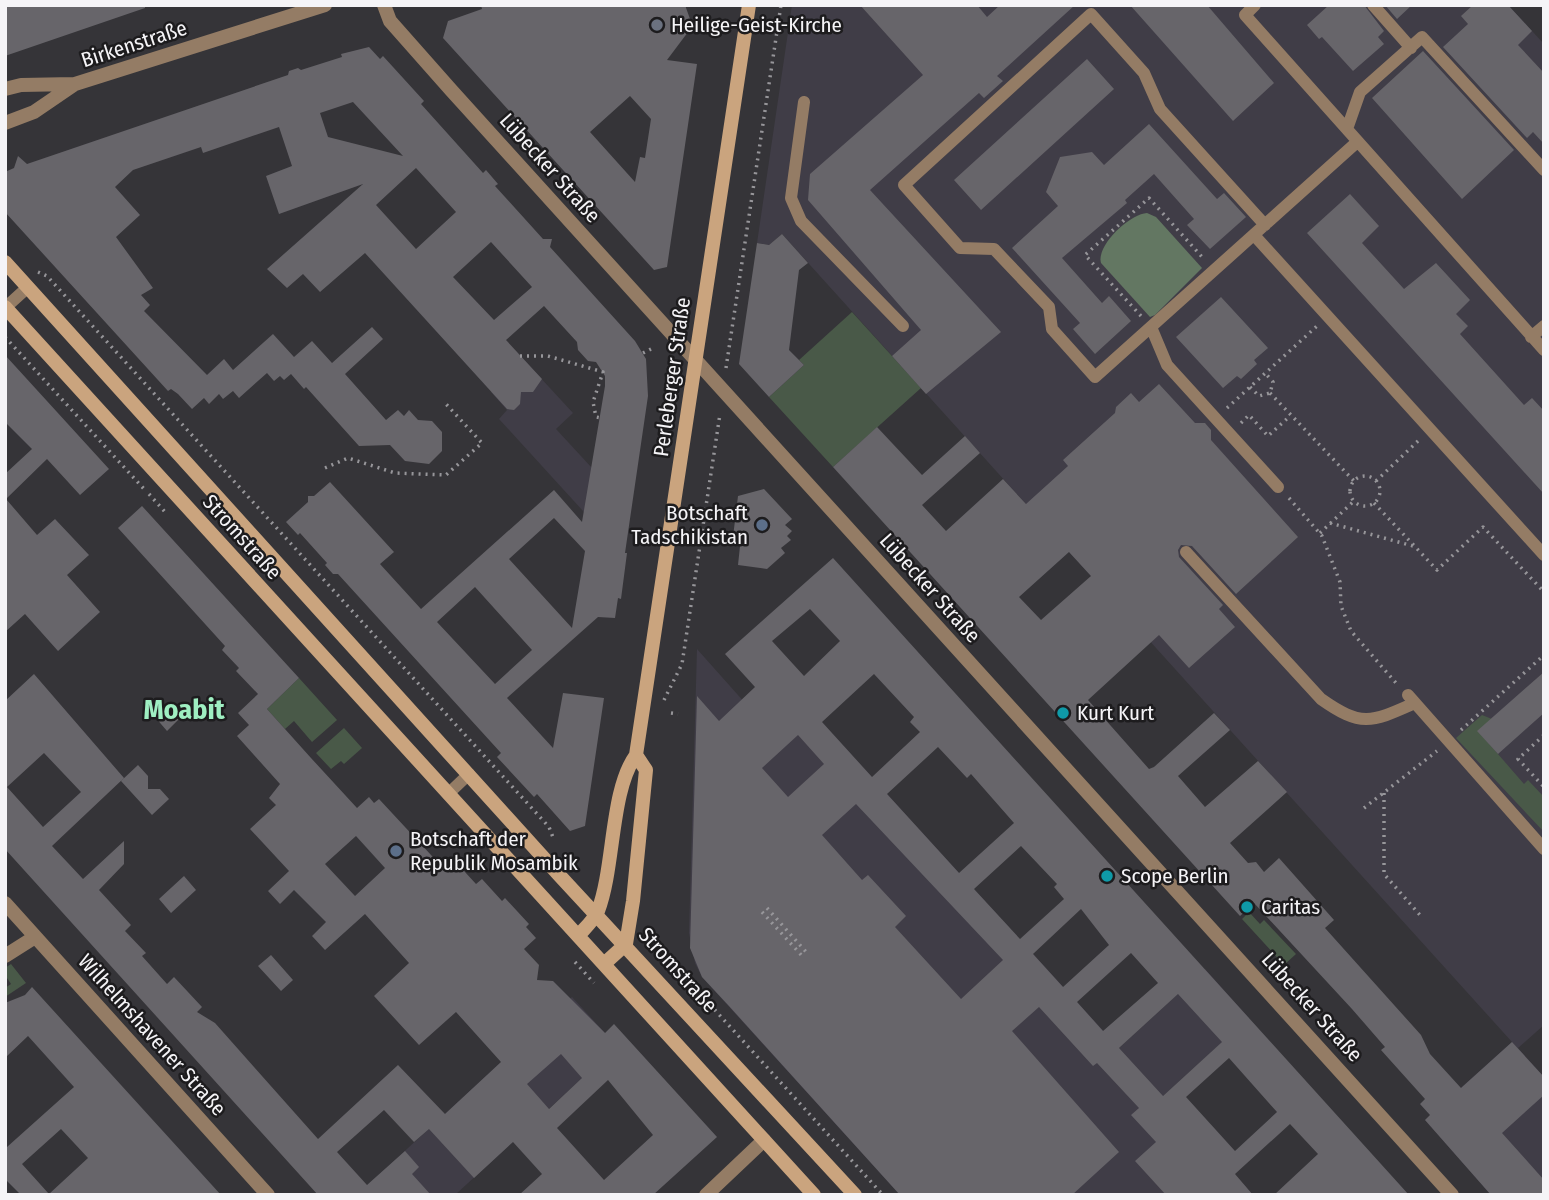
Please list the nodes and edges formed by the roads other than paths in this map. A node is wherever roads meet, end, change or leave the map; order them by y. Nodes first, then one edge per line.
1 (325, 5) edge
2 (384, 5) edge
3 (749, 5) edge
4 (1255, 5) edge
5 (1373, 5) edge
6 (1410, 48) junction
7 (75, 84) junction
8 (5, 89) edge
9 (804, 102) dead end
10 (5, 123) edge
11 (1347, 129) junction
12 (1356, 143) junction
13 (1544, 170) edge
14 (1265, 225) junction
15 (1254, 235) junction
16 (5, 262) edge
17 (27, 288) junction
18 (6, 307) edge
19 (903, 326) dead end
20 (1544, 326) edge
21 (1151, 327) junction
22 (1531, 337) junction
23 (1544, 350) edge
24 (696, 361) junction
25 (1278, 486) road end
26 (1186, 552) dead end
27 (1544, 555) edge
28 (636, 755) junction
29 (469, 774) junction
30 (448, 794) junction
31 (1544, 849) edge
32 (5, 903) edge
33 (597, 913) junction
34 (578, 936) junction
35 (35, 937) junction
36 (626, 944) junction
37 (5, 956) edge
38 (604, 964) junction
39 (764, 1140) junction
40 (268, 1195) edge
41 (706, 1195) edge
42 (814, 1195) edge
43 (855, 1195) edge
44 (1452, 1195) edge

1 - 7 street, Birkenstraße
2 - 24 street, Lübecker Straße
3 - 24 main road, Perleberger Straße
4 - 11 lane
5 - 6 lane
6 - 11 lane
6 - 13 lane
7 - 8 street, Birkenstraße
7 - 10 street, Birkenstraße
9 - 19 lane
11 - 12 lane
12 - 14 lane
12 - 22 lane
14 - 15 lane
14 - 21 lane
15 - 21 lane
15 - 27 lane
16 - 17 main road, Stromstraße
17 - 18 lane, Stromstraße
17 - 29 main road, Stromstraße
18 - 30 main road, Stromstraße
20 - 22 lane
21 - 25 lane
22 - 23 lane
24 - 28 main road, Perleberger Straße
24 - 44 street, Lübecker Straße
26 - 31 lane
28 - 33 main road, Perleberger Straße
28 - 36 main road, Perleberger Straße
29 - 30 lane
29 - 33 main road, Stromstraße
30 - 34 main road, Stromstraße
32 - 35 street, Wilhelmshavener Straße
33 - 34 main road, Perleberger Straße
33 - 36 main road, Stromstraße
34 - 38 main road, Stromstraße
35 - 37 street
35 - 40 street, Wilhelmshavener Straße
36 - 38 main road
36 - 43 main road, Stromstraße
38 - 39 main road, Stromstraße
39 - 41 street
39 - 42 main road, Stromstraße

